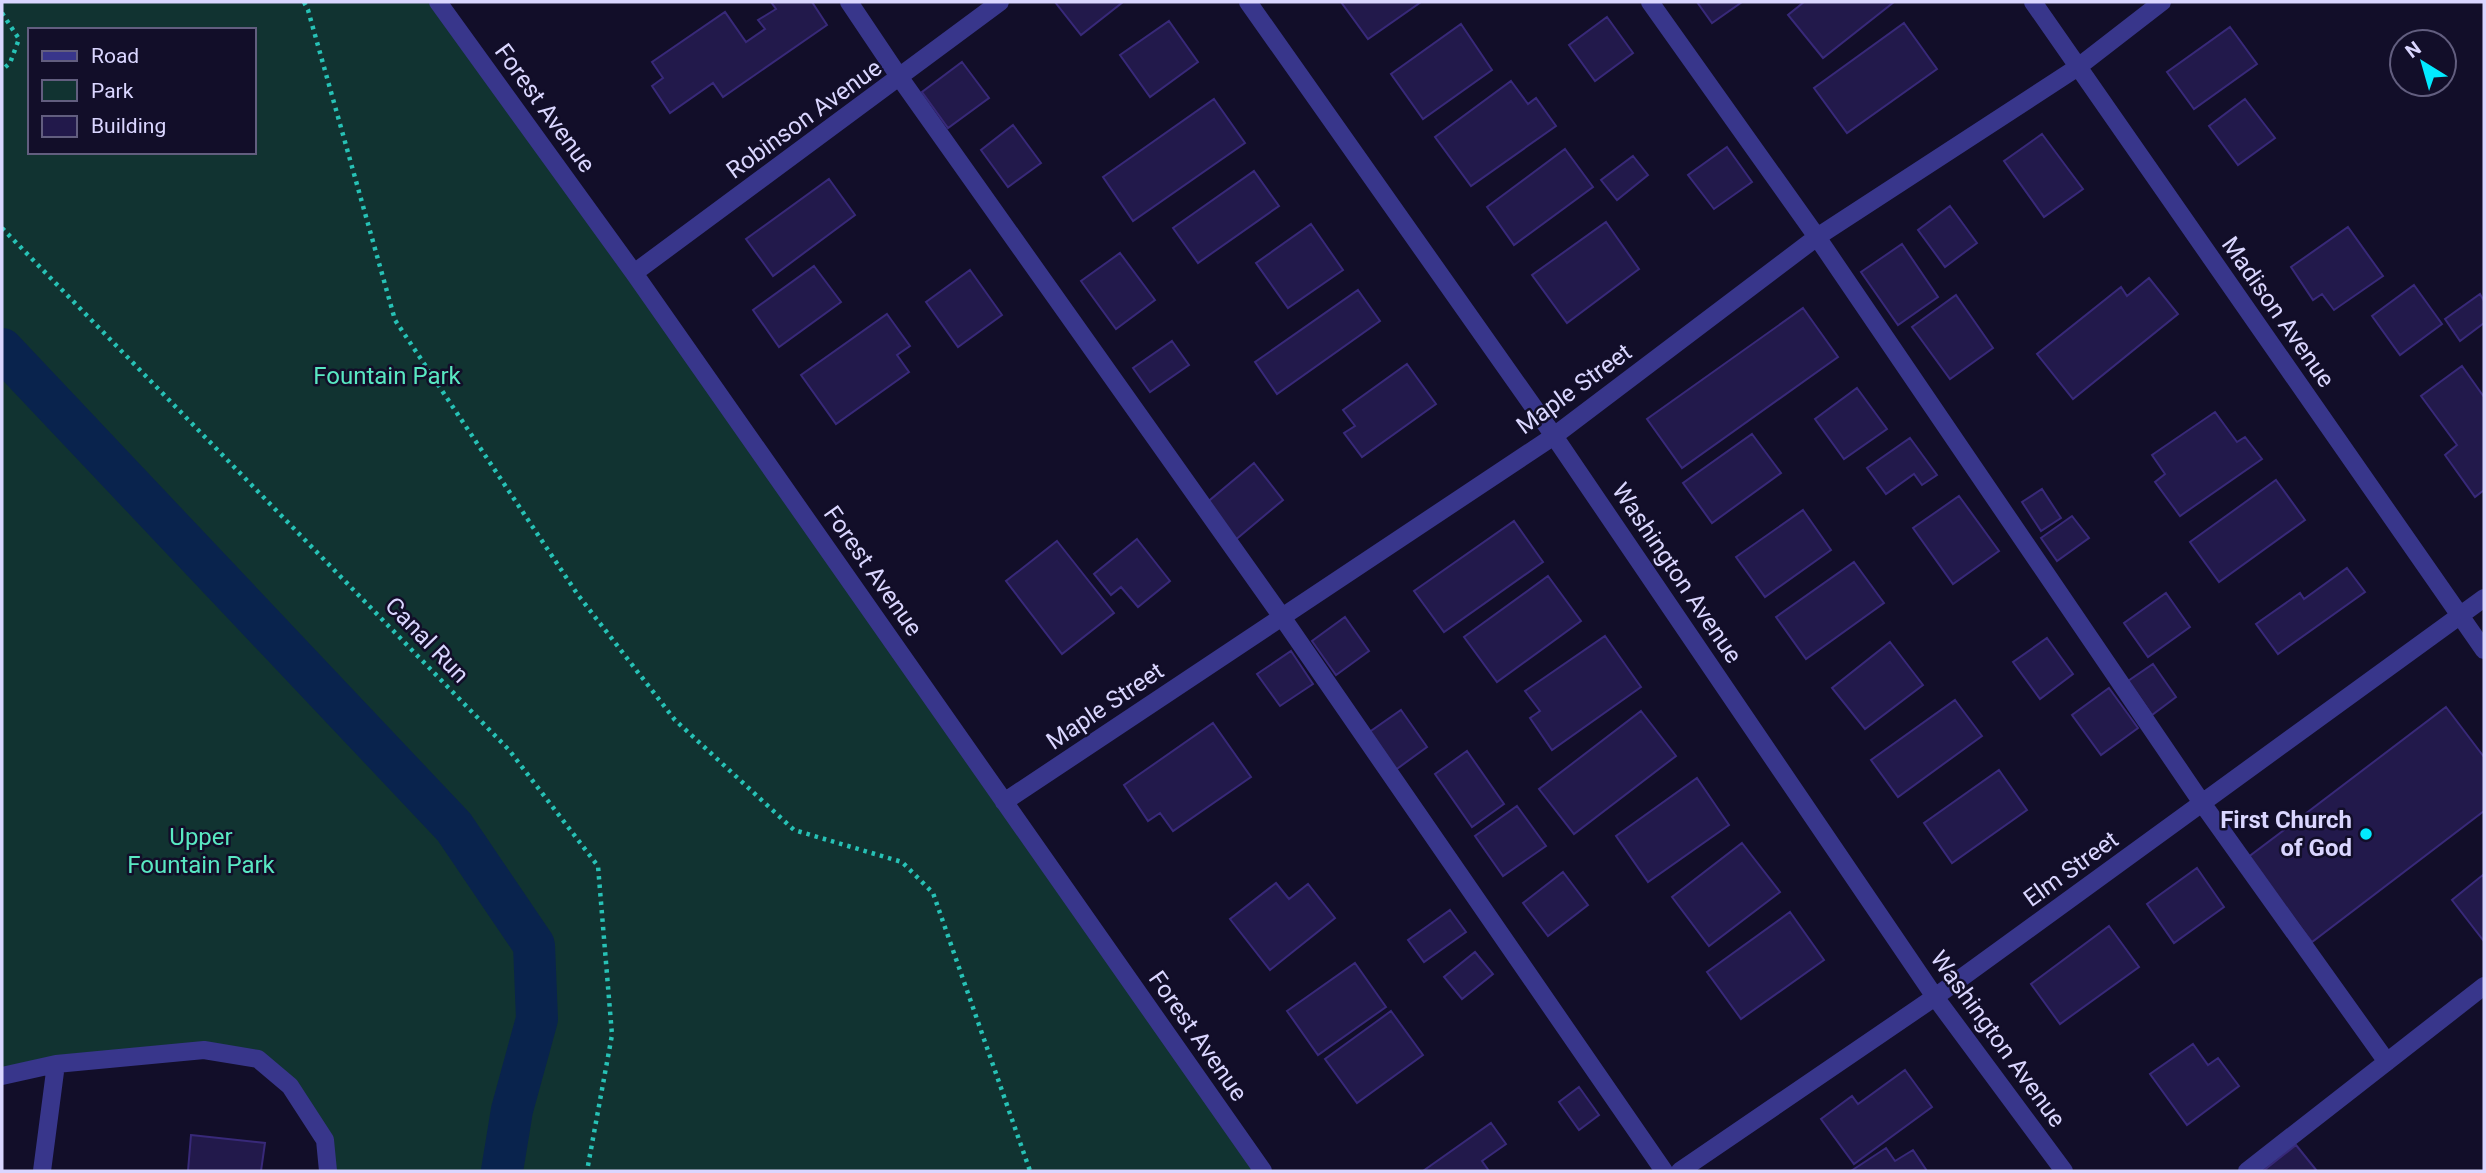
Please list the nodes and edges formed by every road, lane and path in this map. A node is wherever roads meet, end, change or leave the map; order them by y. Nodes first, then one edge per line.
1 (304, 2) edge
2 (438, 2) edge
3 (849, 2) edge
4 (1000, 2) edge
5 (1248, 2) edge
6 (1650, 2) edge
7 (2033, 2) edge
8 (2162, 2) edge
9 (2, 13) edge
10 (2078, 67) junction
11 (2, 70) edge
12 (900, 78) junction
13 (2, 228) edge
14 (1817, 237) junction
15 (634, 274) junction
16 (1554, 436) junction
17 (2484, 598) edge
18 (2460, 616) junction
19 (1282, 617) junction
20 (2484, 650) edge
21 (1004, 802) junction
22 (2202, 803) junction
23 (2484, 986) edge
24 (1935, 997) junction
25 (2387, 1062) junction
26 (56, 1064) junction
27 (2, 1076) edge
28 (42, 1171) edge
29 (328, 1171) edge
30 (587, 1171) edge
31 (1030, 1171) edge
32 (1263, 1171) edge
33 (1664, 1171) edge
34 (1680, 1171) edge
35 (2064, 1171) edge
36 (2247, 1171) edge

1 - 31 path
2 - 15 street, Forest Avenue
3 - 12 street
4 - 12 street, Robinson Avenue
5 - 16 street, Washington Avenue
6 - 14 street
7 - 10 street, Madison Avenue
8 - 10 street, Maple Street
9 - 11 path
10 - 14 street, Maple Street
10 - 18 street, Madison Avenue
12 - 15 street, Robinson Avenue
12 - 19 street
13 - 30 path, Canal Run
14 - 16 street, Maple Street
14 - 22 street
15 - 21 street, Forest Avenue
16 - 19 street, Maple Street
16 - 24 street, Washington Avenue
17 - 18 street, Elm Street
18 - 20 street, Madison Avenue
18 - 22 street, Elm Street
19 - 21 street, Maple Street
19 - 33 street
21 - 32 street, Forest Avenue
22 - 24 street, Elm Street
22 - 25 street
23 - 25 street
24 - 34 street, Elm Street
24 - 35 street, Washington Avenue
25 - 36 street
26 - 27 street
26 - 28 street
26 - 29 street

